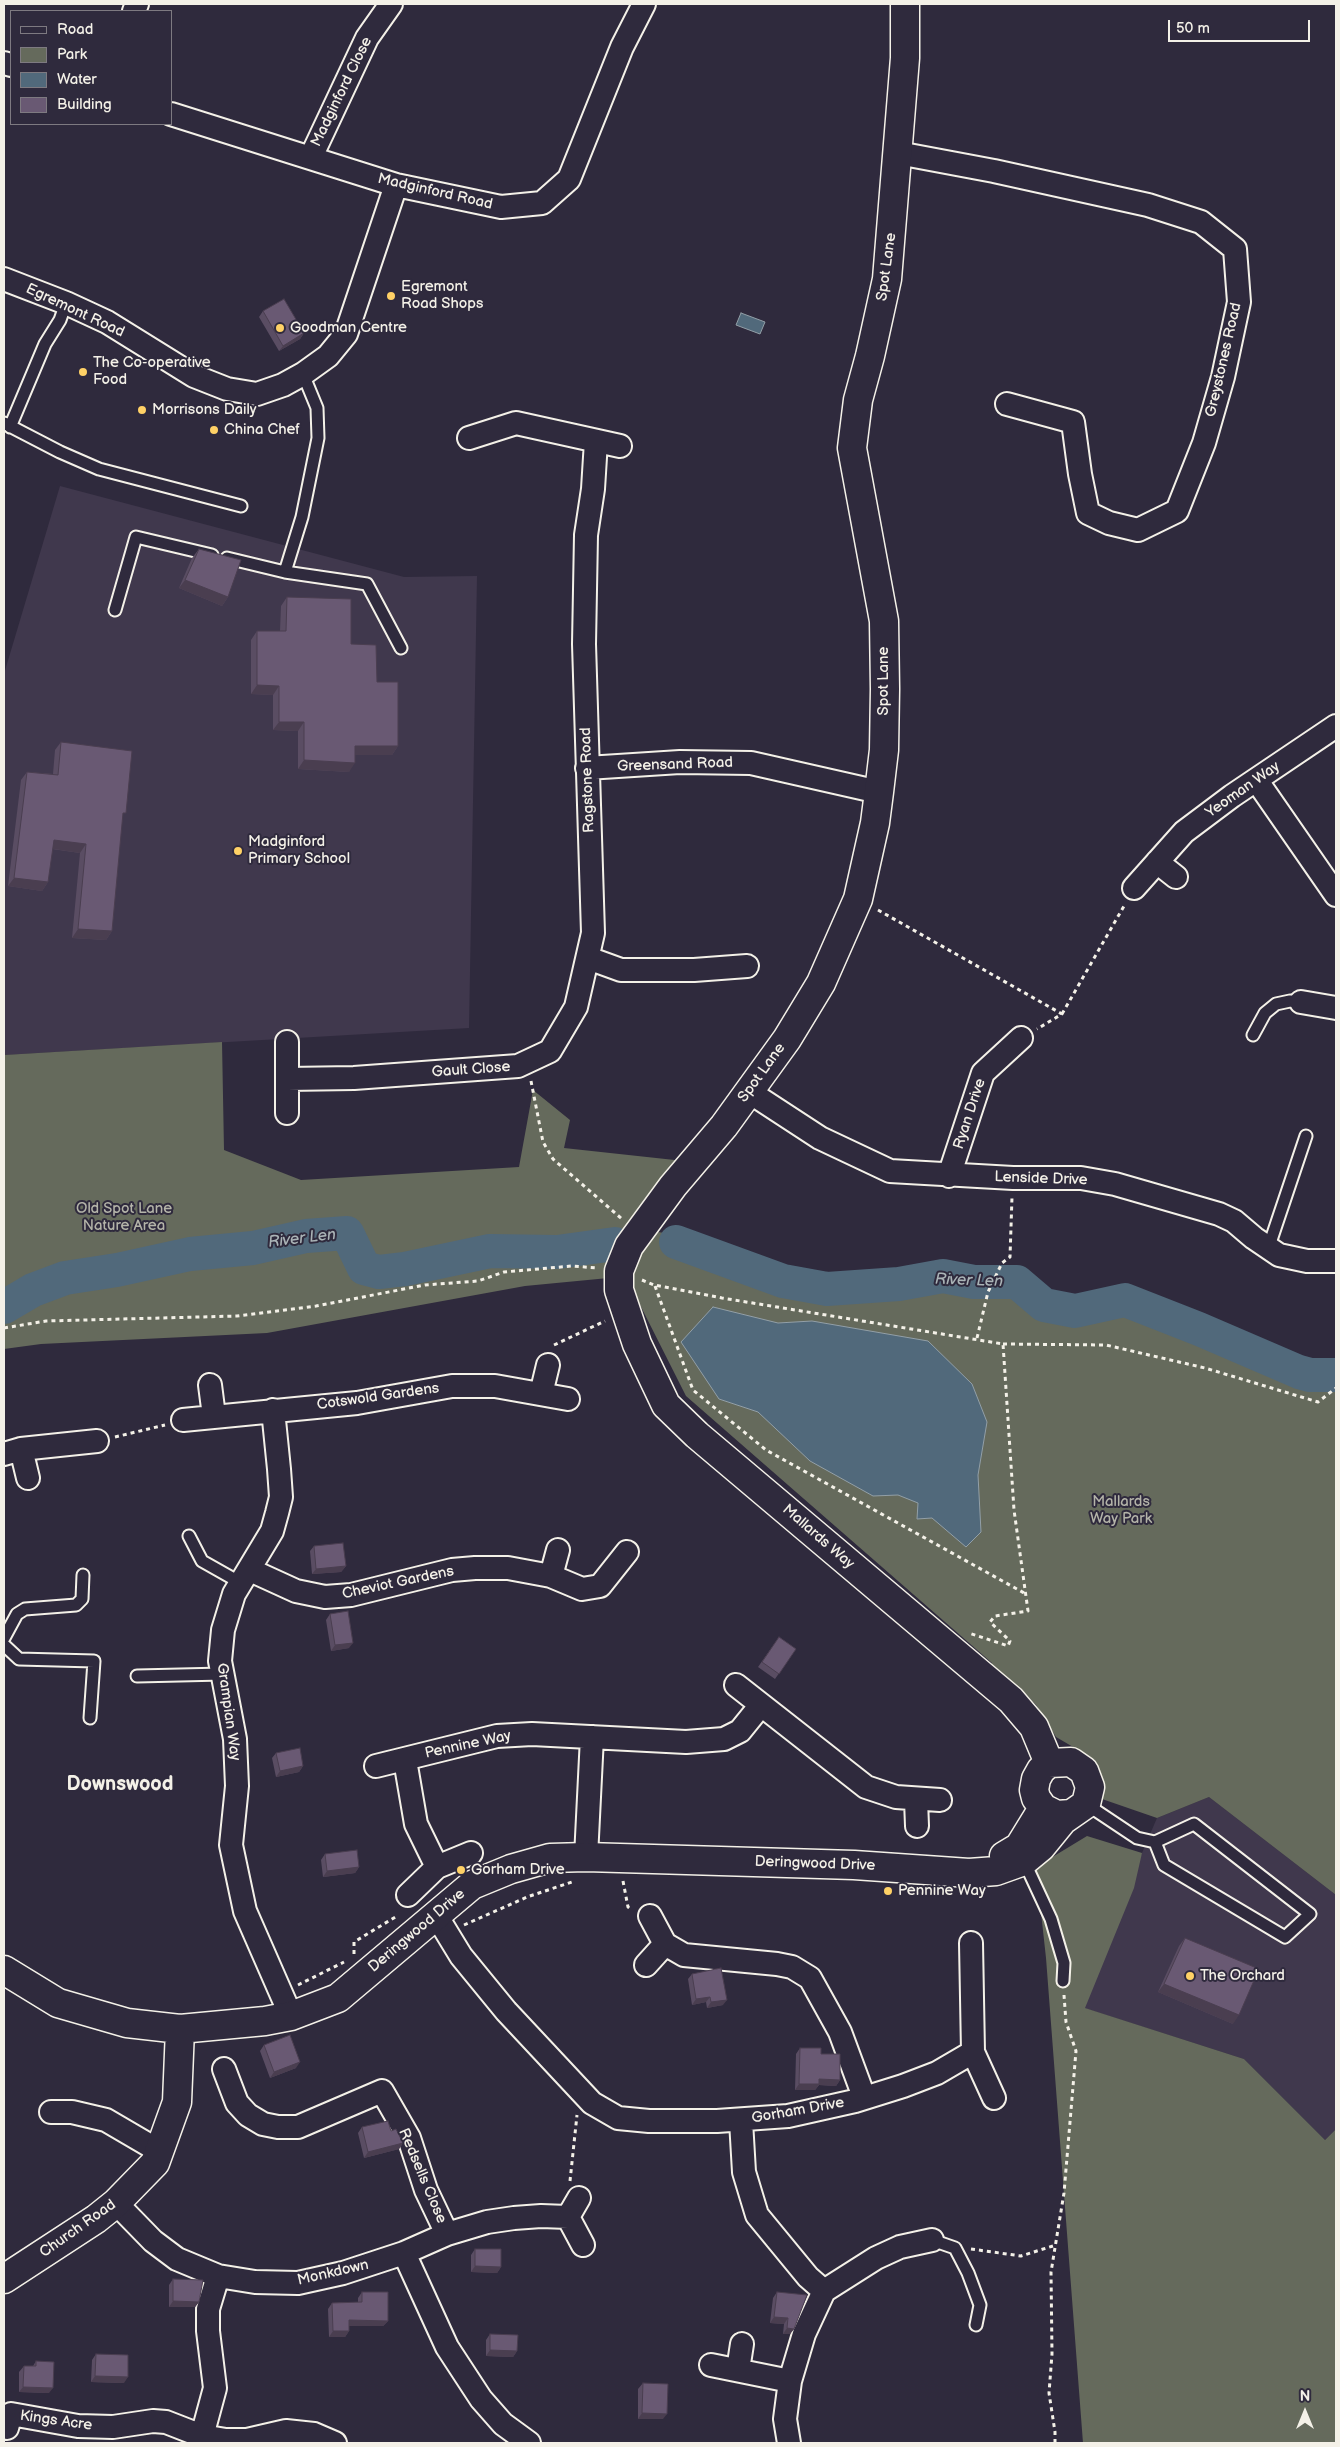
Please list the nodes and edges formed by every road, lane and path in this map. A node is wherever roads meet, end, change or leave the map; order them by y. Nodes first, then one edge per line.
1 (391, 4) edge
2 (644, 4) edge
3 (904, 4) edge
4 (172, 114) edge
5 (898, 152) junction
6 (311, 157) junction
7 (396, 185) junction
8 (4, 281) edge
9 (66, 303) junction
10 (304, 374) junction
11 (1007, 404) dead end
12 (7, 425) edge
13 (469, 438) dead end
14 (596, 441) junction
15 (620, 446) dead end
16 (241, 506) dead end
17 (285, 572) junction
18 (115, 610) dead end
19 (401, 648) dead end
20 (1336, 726) edge
21 (587, 768) junction
22 (1257, 781) junction
23 (879, 792) junction
24 (1157, 862) junction
25 (1176, 877) dead end
26 (1134, 888) joint
27 (1336, 895) edge
28 (858, 899) junction
29 (588, 958) junction
30 (747, 966) dead end
31 (1301, 1002) joint
32 (1336, 1008) edge
33 (1062, 1014) junction
34 (1252, 1035) dead end
35 (1021, 1038) joint
36 (287, 1042) dead end
37 (527, 1062) junction
38 (287, 1079) junction
39 (748, 1091) junction
40 (287, 1113) dead end
41 (1306, 1136) dead end
42 (949, 1176) junction
43 (1013, 1178) junction
44 (638, 1232) junction
45 (1268, 1248) junction
46 (1336, 1261) edge
47 (654, 1285) junction
48 (621, 1291) junction
49 (4, 1328) edge
50 (977, 1338) junction
51 (1003, 1344) junction
52 (548, 1365) joint
53 (210, 1385) dead end
54 (1336, 1388) edge
55 (541, 1394) junction
56 (568, 1399) dead end
57 (273, 1410) junction
58 (214, 1416) junction
59 (183, 1420) joint
60 (97, 1441) joint
61 (12, 1451) edge
62 (28, 1478) dead end
63 (189, 1536) dead end
64 (558, 1550) dead end
65 (627, 1552) dead end
66 (83, 1575) dead end
67 (551, 1576) junction
68 (245, 1577) junction
69 (1026, 1594) junction
70 (4, 1638) edge
71 (980, 1643) dead end
72 (4, 1645) edge
73 (222, 1674) junction
74 (137, 1676) dead end
75 (736, 1685) dead end
76 (761, 1705) junction
77 (90, 1718) dead end
78 (592, 1737) junction
79 (405, 1760) junction
80 (1049, 1763) junction
81 (376, 1766) dead end
82 (916, 1800) junction
83 (940, 1800) dead end
84 (1043, 1808) junction
85 (1078, 1809) junction
86 (917, 1826) dead end
87 (1155, 1842) junction
88 (471, 1853) dead end
89 (1024, 1861) junction
90 (437, 1867) junction
91 (582, 1869) junction
92 (970, 1874) junction
93 (408, 1895) joint
94 (650, 1916) dead end
95 (442, 1925) junction
96 (972, 1942) dead end
97 (665, 1944) junction
98 (353, 1956) dead end
99 (346, 1961) dead end
100 (646, 1965) dead end
101 (4, 1970) edge
102 (1063, 1981) joint
103 (287, 2005) junction
104 (180, 2029) junction
105 (973, 2052) junction
106 (224, 2069) dead end
107 (580, 2090) junction
108 (864, 2097) junction
109 (994, 2098) dead end
110 (44, 2111) dead end
111 (742, 2121) junction
112 (159, 2151) junction
113 (116, 2203) junction
114 (574, 2208) junction
115 (447, 2234) junction
116 (932, 2240) joint
117 (583, 2245) dead end
118 (1056, 2245) junction
119 (977, 2249) dead end
120 (404, 2253) junction
121 (218, 2276) junction
122 (4, 2279) edge
123 (824, 2291) junction
124 (976, 2325) dead end
125 (742, 2344) dead end
126 (712, 2365) dead end
127 (738, 2370) junction
128 (790, 2381) junction
129 (7, 2428) dead end
130 (202, 2436) junction
131 (313, 2439) edge
132 (335, 2443) edge
133 (529, 2443) edge
134 (789, 2443) edge
135 (1055, 2443) edge

1 - 6 street, Madginford Close
2 - 7 street, Madginford Road
3 - 5 street, Spot Lane
4 - 6 street, Madginford Road
5 - 11 street, Greystones Road
5 - 23 street, Spot Lane
6 - 7 street, Madginford Road
7 - 10 street, Egremont Road
8 - 9 street, Egremont Road
9 - 10 street, Egremont Road
9 - 12 lane
10 - 17 lane
12 - 16 lane
13 - 14 street
14 - 15 street
14 - 21 street, Ragstone Road
17 - 18 lane
17 - 19 lane
20 - 22 street, Yeoman Way
21 - 23 street, Greensand Road
21 - 29 street, Ragstone Road
22 - 24 street, Yeoman Way
22 - 27 street
23 - 28 street, Spot Lane
24 - 25 street
24 - 26 street, Yeoman Way
26 - 33 path
28 - 33 path
28 - 39 street, Spot Lane
29 - 30 street
29 - 37 street, Gault Close
31 - 32 street
31 - 34 lane
33 - 35 path
35 - 42 street, Ryan Drive
36 - 38 street
37 - 38 street, Gault Close
37 - 44 path
38 - 40 street
39 - 42 street, Lenside Drive
39 - 44 street, Spot Lane
41 - 45 lane
42 - 43 street, Lenside Drive
43 - 45 street, Lenside Drive
43 - 50 path
44 - 48 street, Spot Lane
45 - 46 street, Lenside Drive
47 - 48 path
47 - 50 path
47 - 69 path
48 - 49 path
48 - 52 path
48 - 80 street, Mallards Way
50 - 51 path
51 - 54 path
51 - 69 path
52 - 55 street
53 - 58 street
55 - 56 street, Cotswold Gardens
55 - 57 street, Cotswold Gardens
57 - 58 street, Cotswold Gardens
57 - 68 street, Grampian Way
58 - 59 street, Cotswold Gardens
59 - 60 path
60 - 61 street
61 - 62 street
63 - 68 lane
64 - 67 street
65 - 67 street, Cheviot Gardens
66 - 70 lane
67 - 68 street, Cheviot Gardens
68 - 73 street, Grampian Way
69 - 71 path
72 - 77 lane
73 - 74 lane
73 - 103 street, Grampian Way
75 - 76 street
76 - 78 street, Pennine Way
76 - 82 street
78 - 79 street, Pennine Way
78 - 91 street
79 - 81 street, Pennine Way
79 - 90 street, Pennine Way
80 - 84 street
80 - 85 street
82 - 83 street
82 - 86 street
84 - 85 street
84 - 92 street, Deringwood Drive
85 - 87 lane
85 - 89 street, Deringwood Drive
87 - 87 lane
88 - 90 street
89 - 92 street, Deringwood Drive
89 - 102 lane
90 - 93 street
91 - 92 street, Deringwood Drive
91 - 95 path
91 - 95 street, Deringwood Drive
93 - 98 path
94 - 97 street
95 - 103 street, Deringwood Drive
95 - 107 street, Gorham Drive
96 - 105 street
97 - 100 street
97 - 108 street
99 - 103 path
101 - 104 street, Deringwood Drive
102 - 118 path
103 - 104 street, Deringwood Drive
104 - 112 street, Church Road
105 - 108 street, Gorham Drive
105 - 109 street
106 - 115 street, Redsells Close
107 - 111 street, Gorham Drive
107 - 114 path
108 - 111 street, Gorham Drive
110 - 112 street
111 - 123 street
112 - 113 street, Church Road
113 - 121 street, Monkdown
113 - 122 street, Church Road
114 - 115 street, Monkdown
114 - 117 street
115 - 120 street, Monkdown
116 - 123 street
116 - 124 lane
118 - 119 path
118 - 135 path
120 - 121 street, Monkdown
120 - 133 street
121 - 130 street
123 - 128 street
125 - 127 street
126 - 127 street
127 - 128 street
128 - 134 street
129 - 130 street, Kings Acre
130 - 131 street, Kings Acre
131 - 132 street, Kings Acre

